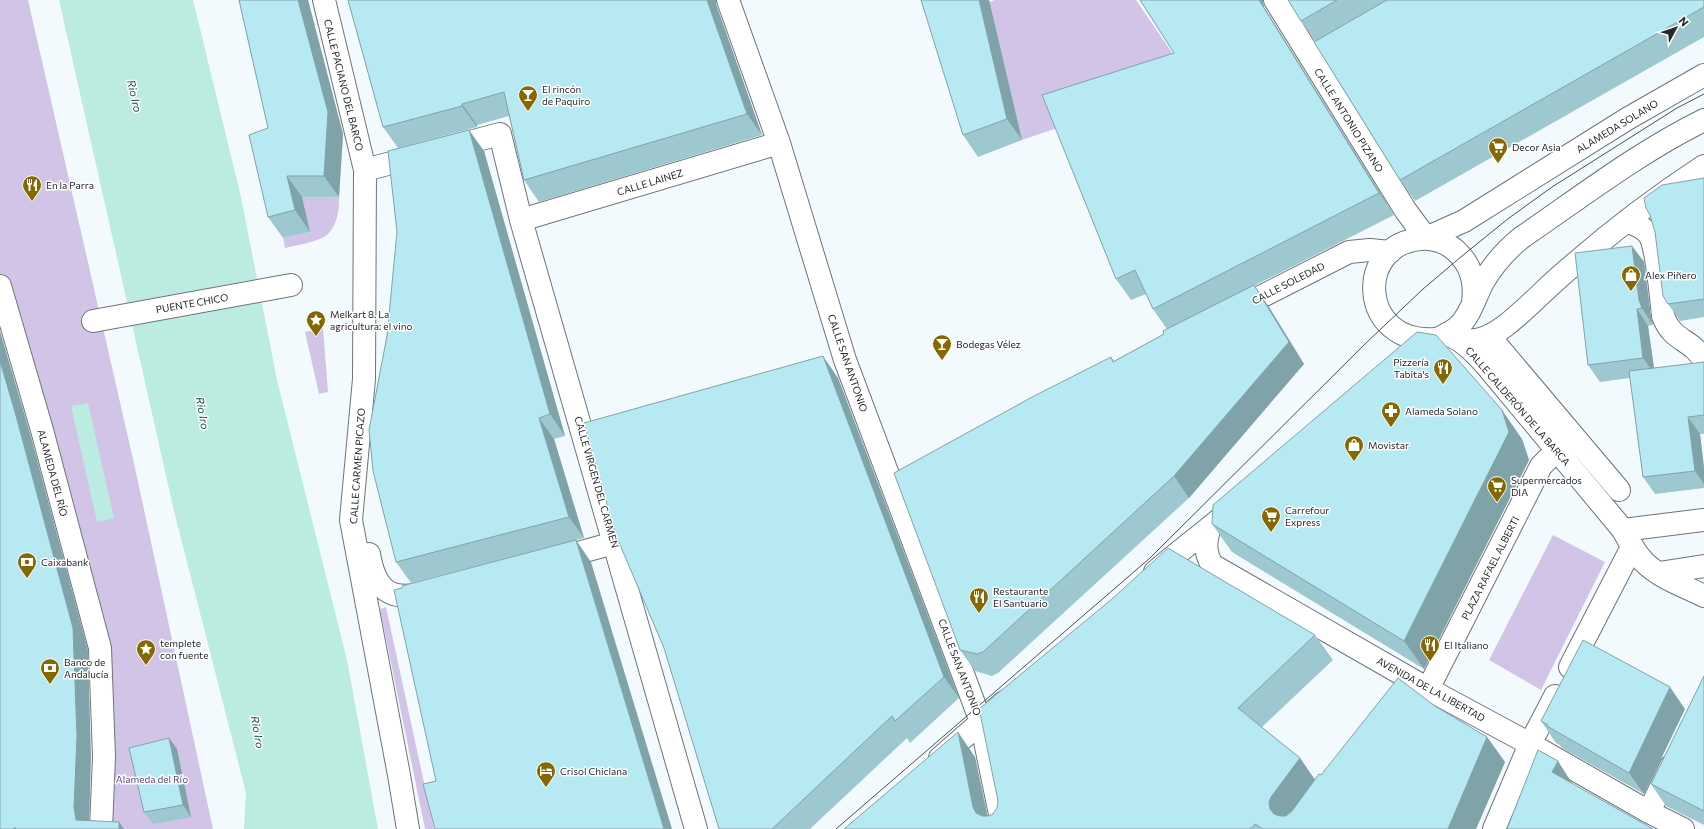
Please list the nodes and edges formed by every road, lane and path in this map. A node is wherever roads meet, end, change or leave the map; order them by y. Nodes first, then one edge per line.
1 (324, 0) edge
2 (728, 0) edge
3 (1275, 0) edge
4 (1704, 75) edge
5 (1704, 120) edge
6 (779, 143) junction
7 (1702, 169) edge
8 (365, 170) junction
9 (521, 220) junction
10 (1626, 222) junction
11 (1426, 238) junction
12 (1390, 252) junction
13 (291, 285) dead end
14 (0, 286) edge
15 (1472, 305) junction
16 (1215, 320) edge
17 (93, 321) dead end
18 (6, 323) edge
19 (1489, 336) junction
20 (1448, 338) junction
21 (845, 360) junction
22 (1704, 361) edge
23 (1395, 365) edge
24 (823, 367) edge
25 (606, 430) edge
26 (583, 436) junction
27 (1557, 450) junction
28 (356, 468) junction
29 (912, 473) edge
30 (891, 484) junction
31 (1620, 490) dead end
32 (1249, 493) edge
33 (1704, 520) edge
34 (1209, 530) junction
35 (1628, 539) junction
36 (614, 544) junction
37 (535, 565) edge
38 (1704, 566) edge
39 (1659, 573) junction
40 (1137, 587) edge
41 (447, 588) edge
42 (1704, 596) edge
43 (1410, 677) junction
44 (1428, 689) junction
45 (1017, 691) edge
46 (1395, 697) edge
47 (981, 722) junction
48 (1530, 744) junction
49 (1680, 747) edge
50 (923, 773) edge
51 (1649, 812) junction
52 (101, 829) edge
53 (408, 829) edge
54 (696, 829) edge
55 (1003, 829) edge
56 (1494, 829) edge
57 (1683, 829) edge

1 - 8 street, CALLE PACIANO DEL BARCO
2 - 6 street, CALLE SAN ANTONIO
3 - 11 street, CALLE ANTONIO PIZANO
4 - 11 street, ALAMEDA SOLANO
5 - 15 street, ALAMEDA SOLANO
6 - 9 street, CALLE LAINEZ
6 - 21 street, CALLE SAN ANTONIO
7 - 10 street
8 - 9 street, CALLE VIRGEN DEL CARMEN
8 - 28 street, CALLE CARMEN PICAZO
9 - 26 street, CALLE VIRGEN DEL CARMEN
10 - 19 street
10 - 22 street
11 - 12 street, ALAMEDA SOLANO
11 - 15 street, ALAMEDA SOLANO
12 - 16 street, CALLE SOLEDAD
12 - 20 street, ALAMEDA SOLANO
13 - 17 street, PUENTE CHICO
14 - 18 street, ALAMEDA DEL RÍO
15 - 20 street, ALAMEDA SOLANO
18 - 52 street, ALAMEDA DEL RÍO
19 - 20 street
19 - 31 street
20 - 23 street, ALAMEDA SOLANO
20 - 27 street, CALLE CALDERÓN DE LA BARCA
21 - 24 street
21 - 30 street, CALLE SAN ANTONIO
25 - 26 street
26 - 36 street, CALLE VIRGEN DEL CARMEN
27 - 35 street, CALLE CALDERÓN DE LA BARCA
27 - 44 street, PLAZA RAFAEL ALBERTI
28 - 41 street
28 - 53 street, CALLE CARMEN PICAZO
29 - 30 street
30 - 47 street, CALLE SAN ANTONIO
32 - 34 street
33 - 35 street
34 - 40 street
34 - 43 street, AVENIDA DE LA LIBERTAD
35 - 39 street, CALLE CALDERÓN DE LA BARCA
35 - 48 street
36 - 37 street
36 - 54 street, CALLE VIRGEN DEL CARMEN
38 - 39 street
39 - 42 street, CALLE CALDERÓN DE LA BARCA
43 - 44 street, AVENIDA DE LA LIBERTAD
43 - 46 street
44 - 48 street, AVENIDA DE LA LIBERTAD
45 - 47 street
47 - 50 street
47 - 55 street, CALLE SAN ANTONIO
48 - 51 street, AVENIDA DE LA LIBERTAD
48 - 56 street
49 - 51 street
51 - 57 street, AVENIDA DE LA LIBERTAD

